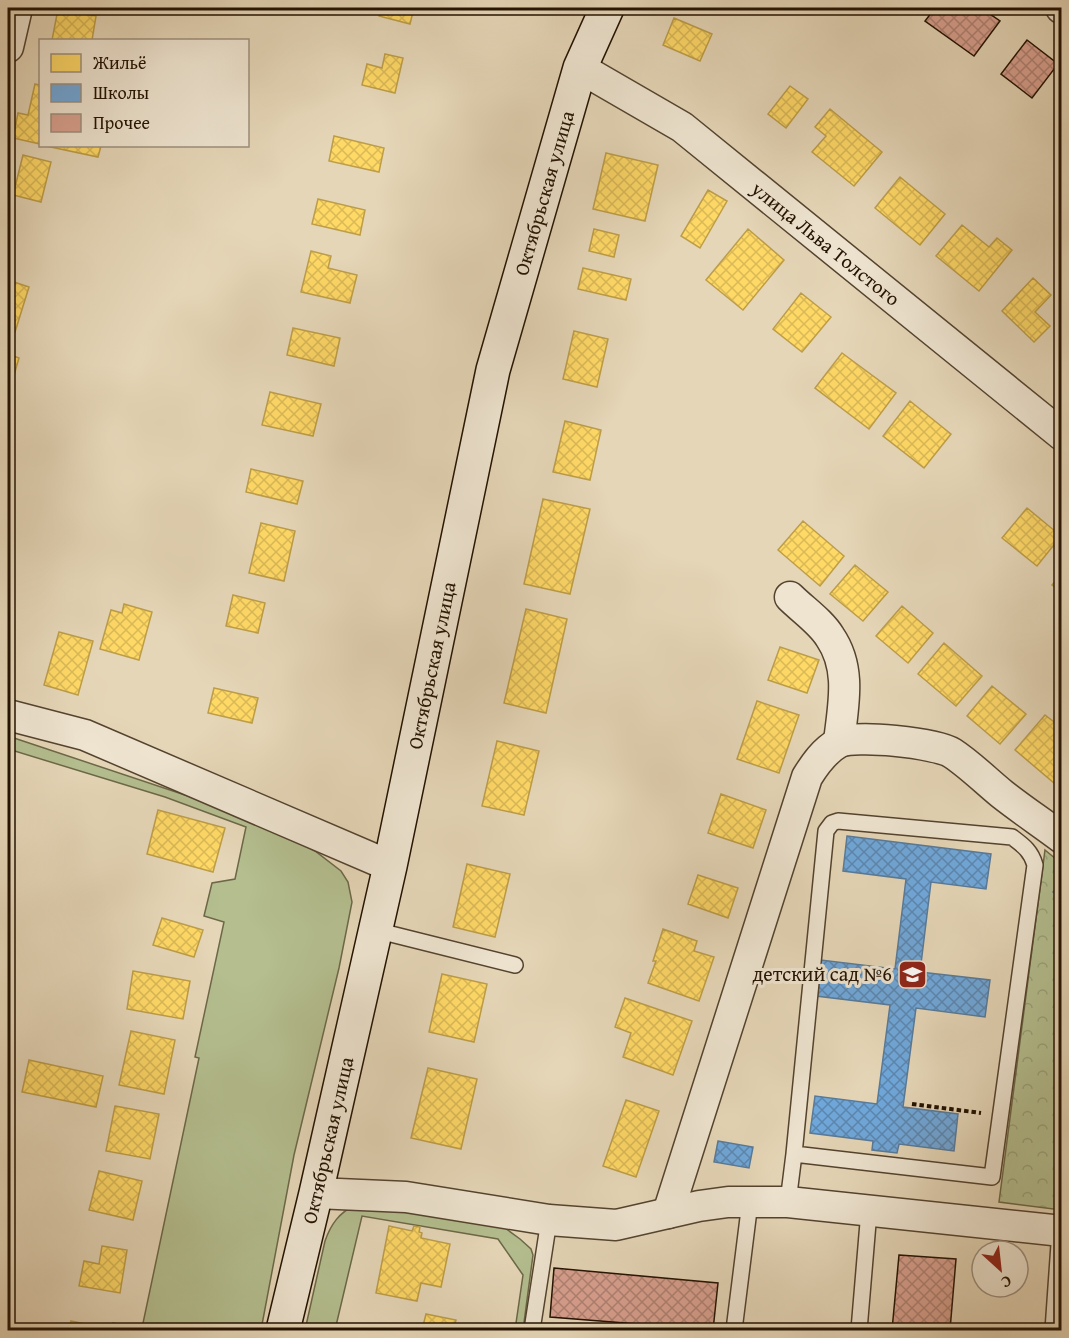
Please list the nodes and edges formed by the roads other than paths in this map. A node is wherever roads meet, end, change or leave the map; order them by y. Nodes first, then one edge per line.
1 (17, 8) edge
2 (607, 8) edge
3 (8, 47) edge
4 (580, 68) junction
5 (1062, 435) edge
6 (790, 597) dead end
7 (8, 715) edge
8 (839, 742) junction
9 (1062, 838) edge
10 (390, 866) junction
11 (375, 930) junction
12 (515, 965) dead end
13 (794, 1155) junction
14 (316, 1193) junction
15 (750, 1202) junction
16 (788, 1202) junction
17 (869, 1210) junction
18 (668, 1214) junction
19 (549, 1220) junction
20 (1061, 1231) edge
21 (283, 1330) edge
22 (532, 1330) edge
23 (734, 1330) edge
24 (859, 1330) edge
25 (1053, 1330) edge

1 - 3 street
2 - 4 street, Октябрьская улица
4 - 5 street, улица Льва Толстого
4 - 10 street, Октябрьская улица
6 - 8 street
7 - 10 street
8 - 9 street
8 - 18 street
10 - 11 street, Октябрьская улица
11 - 12 lane
11 - 14 street, Октябрьская улица
13 - 13 lane
13 - 16 lane
14 - 19 street
14 - 21 street, Октябрьская улица
15 - 16 street
15 - 18 street
15 - 23 lane
16 - 17 street
17 - 20 street
17 - 24 lane
18 - 19 street
19 - 22 lane
20 - 25 lane

